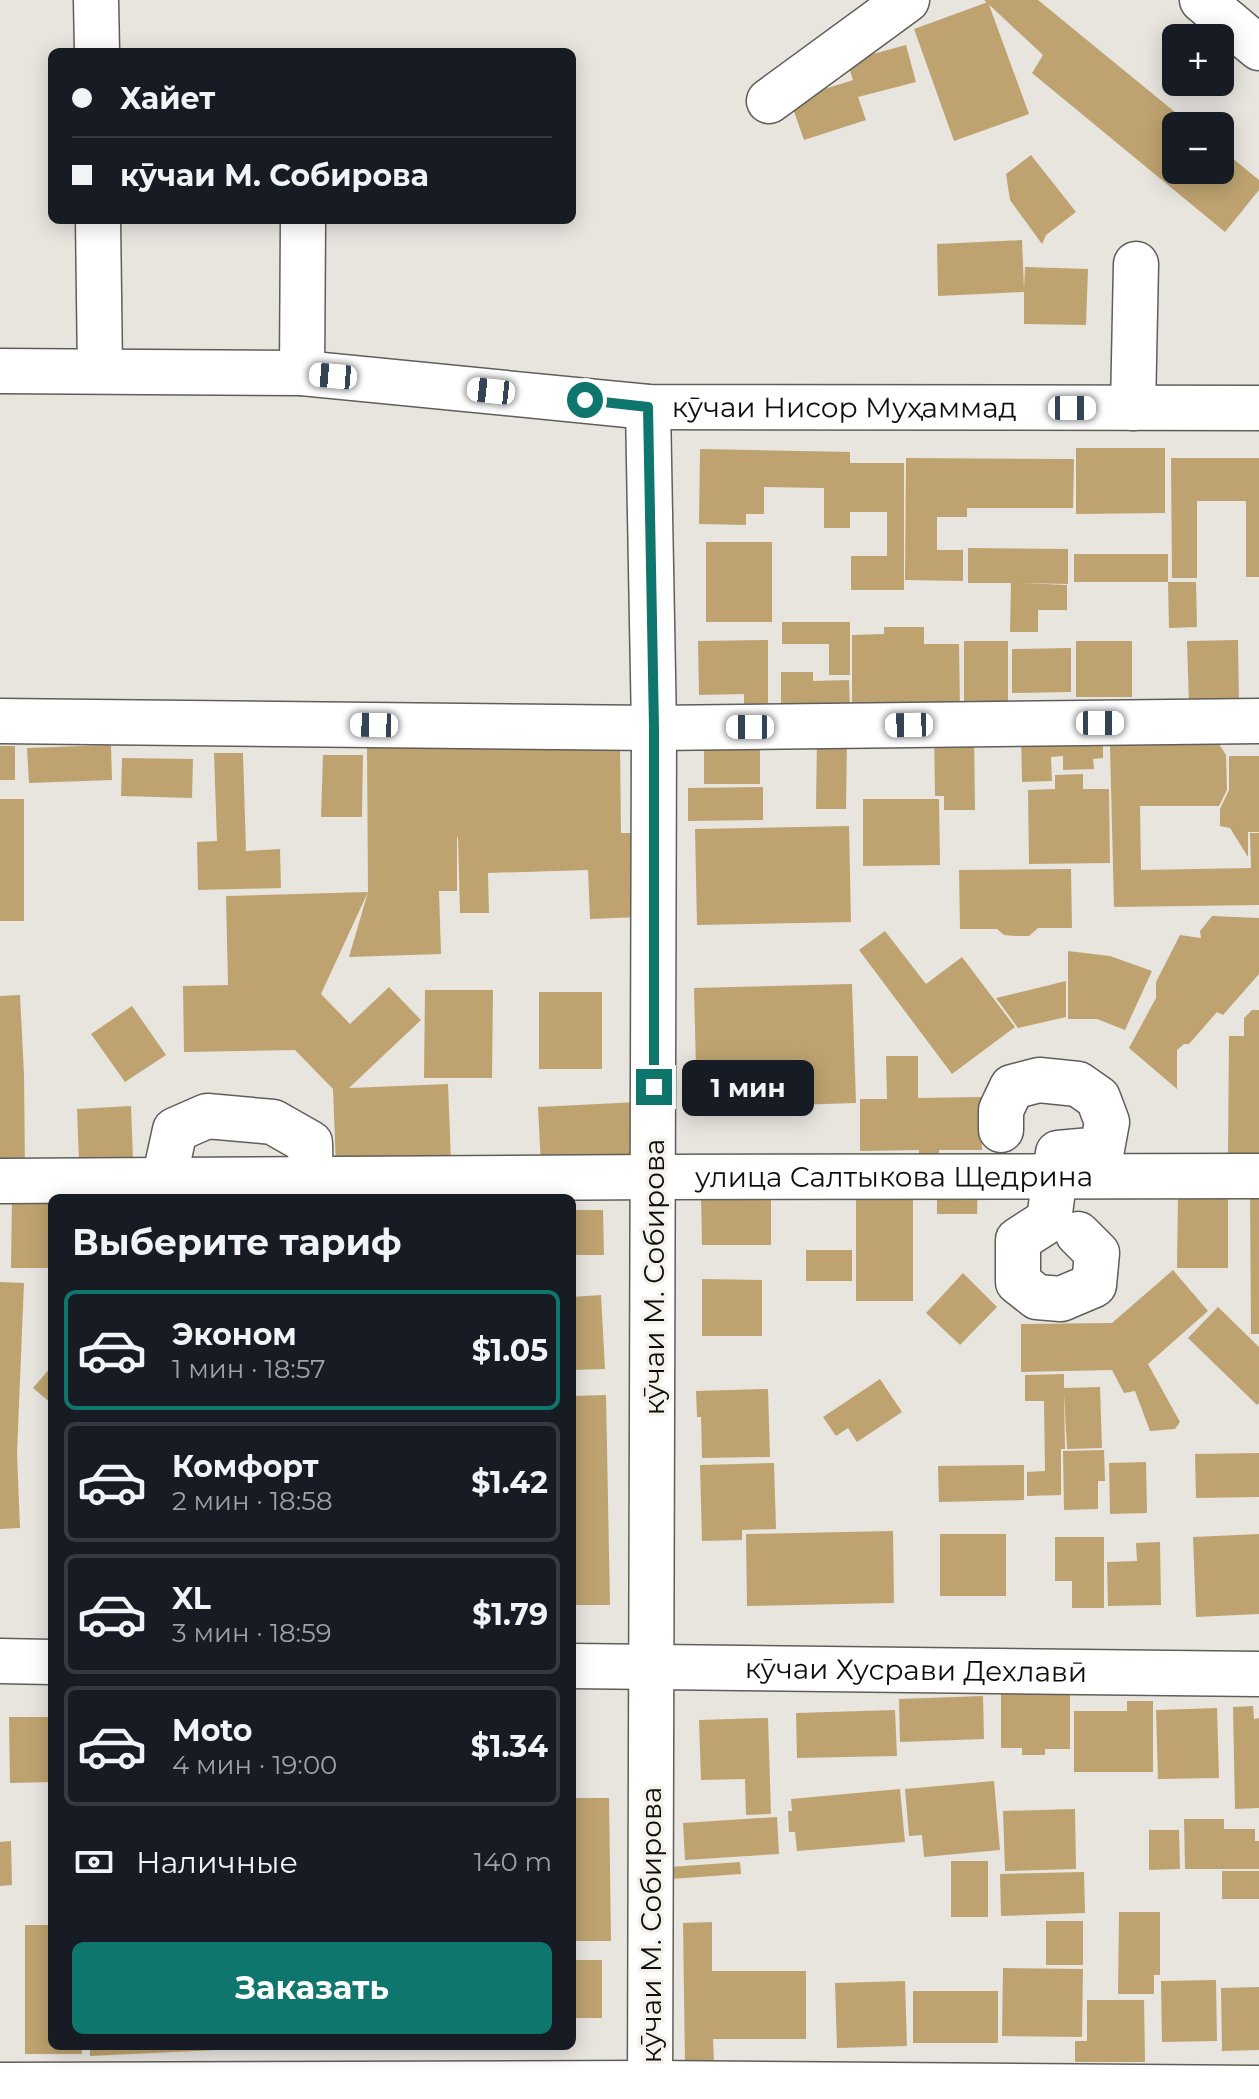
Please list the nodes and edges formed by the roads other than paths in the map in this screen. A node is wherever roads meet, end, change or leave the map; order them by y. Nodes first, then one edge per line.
1 (96, 0) edge
2 (907, 0) edge
3 (1202, 0) edge
4 (97, 48) edge
5 (1259, 48) edge
6 (769, 101) dead end
7 (98, 224) edge
8 (303, 224) edge
9 (1136, 264) dead end
10 (0, 371) edge
11 (100, 371) junction
12 (302, 373) junction
13 (648, 407) junction
14 (1133, 408) junction
15 (1259, 408) edge
16 (0, 721) edge
17 (1259, 721) edge
18 (654, 728) junction
19 (1001, 1130) dead end
20 (1056, 1176) junction
21 (1259, 1176) edge
22 (654, 1177) junction
23 (164, 1180) junction
24 (0, 1181) edge
25 (311, 1188) edge
26 (221, 1189) edge
27 (1078, 1234) dead end
28 (0, 1661) edge
29 (48, 1662) edge
30 (576, 1666) edge
31 (652, 1667) junction
32 (1259, 1674) edge
33 (0, 2085) edge
34 (1259, 2088) edge
35 (650, 2091) edge

1 - 4 street
2 - 6 street
3 - 5 street
7 - 11 street
8 - 12 street
9 - 14 street
10 - 11 street, кӯчаи Нисор Муҳаммад
11 - 12 street, кӯчаи Нисор Муҳаммад
12 - 13 street, кӯчаи Нисор Муҳаммад
13 - 14 street, кӯчаи Нисор Муҳаммад
13 - 18 street, кӯчаи М. Собирова
14 - 15 street, кӯчаи Нисор Муҳаммад
16 - 18 street
17 - 18 street
18 - 22 street, кӯчаи М. Собирова
19 - 20 street
20 - 21 street, улица Салтыкова Щедрина
20 - 22 street, улица Салтыкова Щедрина
20 - 27 street
22 - 25 street, улица Салтыкова Щедрина
22 - 31 street, кӯчаи М. Собирова
23 - 24 street, улица Салтыкова Щедрина
23 - 25 street
23 - 26 street, улица Салтыкова Щедрина
25 - 26 street, улица Салтыкова Щедрина
28 - 29 street
30 - 31 street, кӯчаи Хусрави Дехлавӣ
31 - 32 street, кӯчаи Хусрави Дехлавӣ
31 - 35 street, кӯчаи М. Собирова
33 - 35 street
34 - 35 street

